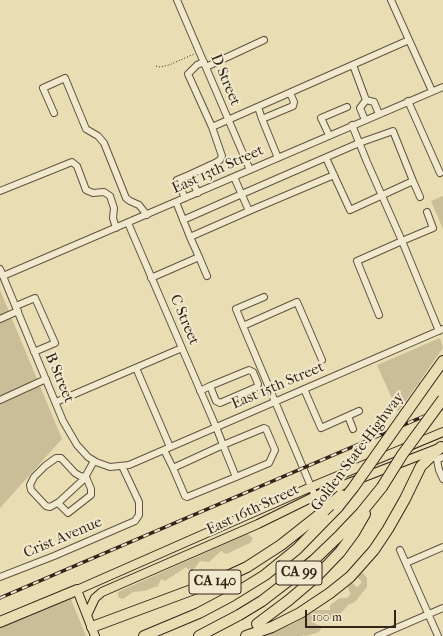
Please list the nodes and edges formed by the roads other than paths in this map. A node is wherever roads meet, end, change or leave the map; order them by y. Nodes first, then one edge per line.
1 (177, 0) edge
2 (391, 0) edge
3 (264, 40) dead end
4 (409, 40) junction
5 (205, 64) junction
6 (353, 65) junction
7 (443, 87) edge
8 (290, 92) junction
9 (432, 92) junction
10 (366, 100) junction
11 (408, 102) junction
12 (258, 107) junction
13 (347, 107) dead end
14 (54, 113) dead end
15 (379, 114) junction
16 (262, 119) junction
17 (228, 120) junction
18 (365, 120) junction
19 (352, 125) junction
20 (212, 127) junction
21 (329, 135) junction
22 (359, 144) junction
23 (278, 158) junction
24 (326, 158) junction
25 (250, 170) junction
26 (440, 173) dead end
27 (189, 175) junction
28 (334, 175) junction
29 (234, 177) junction
30 (413, 181) junction
31 (0, 191) edge
32 (198, 193) junction
33 (242, 194) junction
34 (381, 195) junction
35 (420, 197) dead end
36 (186, 198) junction
37 (176, 202) junction
38 (249, 211) junction
39 (427, 212) dead end
40 (148, 215) junction
41 (182, 220) junction
42 (128, 223) junction
43 (116, 228) junction
44 (190, 237) junction
45 (402, 241) junction
46 (199, 257) junction
47 (0, 269) edge
48 (3, 276) junction
49 (206, 276) dead end
50 (152, 278) junction
51 (264, 297) dead end
52 (17, 309) junction
53 (379, 315) dead end
54 (0, 320) edge
55 (243, 326) junction
56 (441, 330) edge
57 (182, 348) junction
58 (34, 352) junction
59 (322, 360) dead end
60 (443, 361) edge
61 (136, 368) junction
62 (46, 379) junction
63 (210, 386) junction
64 (304, 389) junction
65 (200, 391) junction
66 (443, 399) edge
67 (0, 400) edge
68 (275, 401) junction
69 (56, 402) junction
70 (359, 411) dead end
71 (348, 416) junction
72 (216, 427) junction
73 (353, 428) dead end
74 (443, 432) edge
75 (223, 445) junction
76 (167, 448) junction
77 (442, 450) edge
78 (94, 461) junction
79 (122, 466) junction
80 (173, 468) junction
81 (364, 473) junction
82 (86, 477) junction
83 (236, 477) junction
84 (443, 479) edge
85 (311, 487) junction
86 (382, 487) junction
87 (315, 496) junction
88 (59, 502) junction
89 (443, 548) edge
90 (400, 550) dead end
91 (406, 564) junction
92 (0, 578) edge
93 (77, 590) junction
94 (443, 608) edge
95 (428, 614) junction
96 (87, 616) junction
97 (0, 622) edge
98 (257, 624) dead end
99 (94, 631) edge
100 (144, 636) edge
101 (199, 636) edge
102 (246, 636) edge
103 (378, 636) edge
104 (438, 636) edge

1 - 5 street, D Street
2 - 4 street
3 - 5 street
4 - 6 street
4 - 9 street
5 - 17 street, D Street
5 - 20 street
6 - 8 street
6 - 10 street
7 - 9 street, East 13th Street
8 - 12 street
8 - 16 street
9 - 11 street, East 13th Street
10 - 15 street
10 - 18 street
11 - 15 street, East 13th Street
11 - 26 street
12 - 16 street
12 - 17 street
13 - 21 street
14 - 40 street
15 - 18 street, East 13th Street
16 - 23 street
17 - 20 street
17 - 25 street, D Street
18 - 19 street, East 13th Street
19 - 21 street, East 13th Street
19 - 22 street
20 - 27 street
21 - 23 street, East 13th Street
22 - 24 street
22 - 30 street
22 - 34 street
23 - 25 street, East 13th Street
24 - 28 street
24 - 33 street
25 - 29 street, East 13th Street
27 - 32 street
27 - 36 street
28 - 34 street
28 - 38 street
29 - 32 street, East 13th Street
29 - 33 street
30 - 34 street
30 - 35 street
31 - 43 street
32 - 36 street, East 13th Street
33 - 38 street
33 - 41 street
34 - 45 street
36 - 37 street, East 13th Street
37 - 40 street, East 13th Street
37 - 41 street
38 - 44 street
39 - 45 street
40 - 42 street, East 13th Street
41 - 44 street
42 - 43 street, East 13th Street
42 - 50 street, C Street
43 - 48 street, East 13th Street
44 - 46 street
45 - 53 street
45 - 56 street
46 - 49 street
46 - 50 street
47 - 48 street, B Street
48 - 52 street, B Street
50 - 57 street, C Street
51 - 55 street
52 - 54 street
52 - 58 street, B Street
52 - 58 street
55 - 59 street
55 - 68 street
56 - 64 street, East 15th Street
57 - 61 street
57 - 65 street, C Street
58 - 62 street, B Street
60 - 81 highway, Golden State Highway / CA 99, bridge
61 - 69 street
61 - 76 street
62 - 67 street
62 - 69 street, B Street
63 - 63 street
63 - 65 street
64 - 68 street, East 15th Street
64 - 71 street
65 - 72 street, C Street
66 - 86 highway, CA 99, bridge
68 - 72 street, East 15th Street
68 - 85 street
69 - 78 street, B Street
70 - 71 street
71 - 73 street
72 - 75 street, C Street
72 - 76 street, East 15th Street
74 - 85 main road, East 16th Street
75 - 80 street
75 - 83 street, C Street
75 - 83 street
76 - 79 street, East 15th Street
76 - 80 street
77 - 84 street
77 - 87 main road, East 16th Street
77 - 102 highway
78 - 79 street, B Street
78 - 82 street
79 - 92 street, Crist Avenue
80 - 83 street
81 - 99 highway, CA 140, bridge
81 - 100 highway, Golden State Highway / CA 99, bridge
82 - 88 street
82 - 88 street
82 - 88 street
85 - 87 street
85 - 93 main road, East 16th Street
86 - 98 highway
86 - 101 highway, CA 99
87 - 96 main road, East 16th Street
89 - 91 street
90 - 91 street
91 - 95 street
93 - 96 main road
93 - 97 highway
94 - 95 street
95 - 103 street
95 - 104 street
96 - 99 main road

